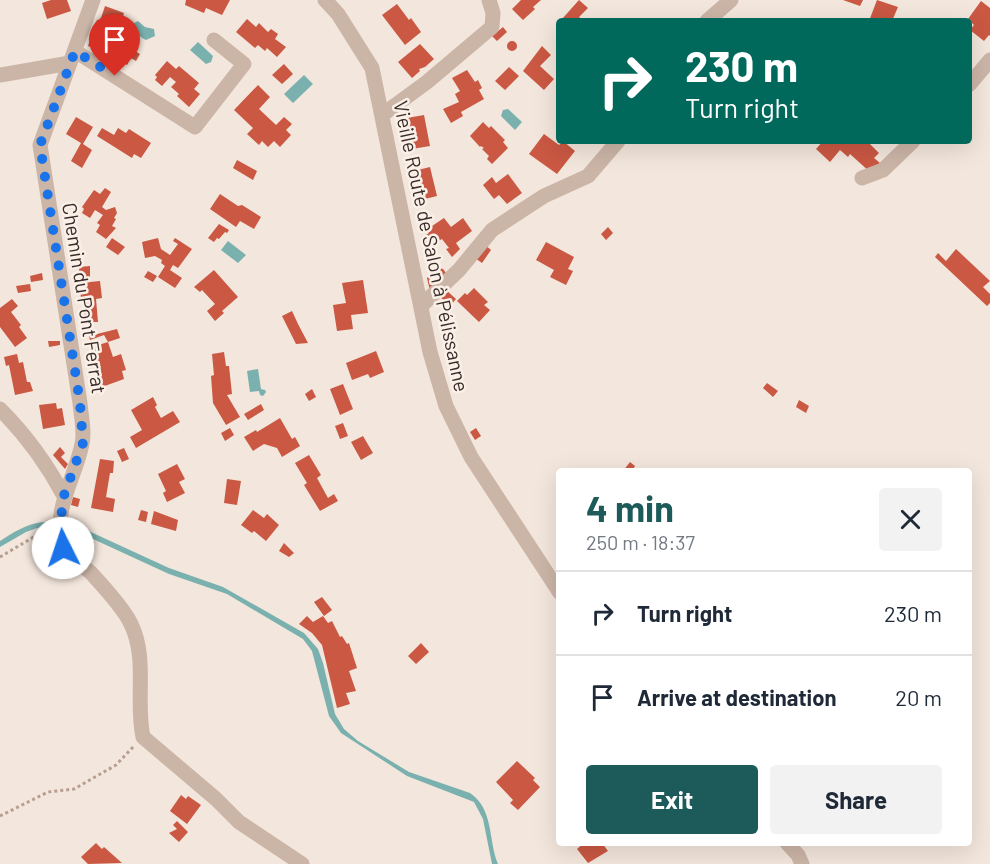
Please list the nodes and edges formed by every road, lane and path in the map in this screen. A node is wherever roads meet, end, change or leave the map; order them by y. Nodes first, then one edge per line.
1 (93, 0) edge
2 (325, 0) edge
3 (489, 0) edge
4 (731, 0) edge
5 (710, 18) edge
6 (214, 40) dead end
7 (72, 57) junction
8 (990, 60) edge
9 (0, 75) edge
10 (972, 81) edge
11 (382, 115) junction
12 (615, 144) edge
13 (910, 144) edge
14 (862, 178) dead end
15 (421, 306) junction
16 (0, 409) edge
17 (64, 496) junction
18 (61, 527) junction
19 (0, 557) edge
20 (556, 587) edge
21 (142, 737) junction
22 (0, 816) edge
23 (790, 846) edge
24 (302, 864) edge
25 (802, 864) edge

1 - 7 street, Chemin du Pont Ferrat
2 - 11 street, Vieille Route de Salon à Pélissanne
3 - 11 street
4 - 5 street
6 - 7 street
7 - 9 street
7 - 17 street, Chemin du Pont Ferrat
8 - 10 street
11 - 15 street, Vieille Route de Salon à Pélissanne
12 - 15 street
13 - 14 street
15 - 20 street, Vieille Route de Salon à Pélissanne
16 - 17 street
17 - 18 street, Chemin du Pont Ferrat
18 - 19 path
18 - 21 street
21 - 22 path
21 - 24 street
23 - 25 street

